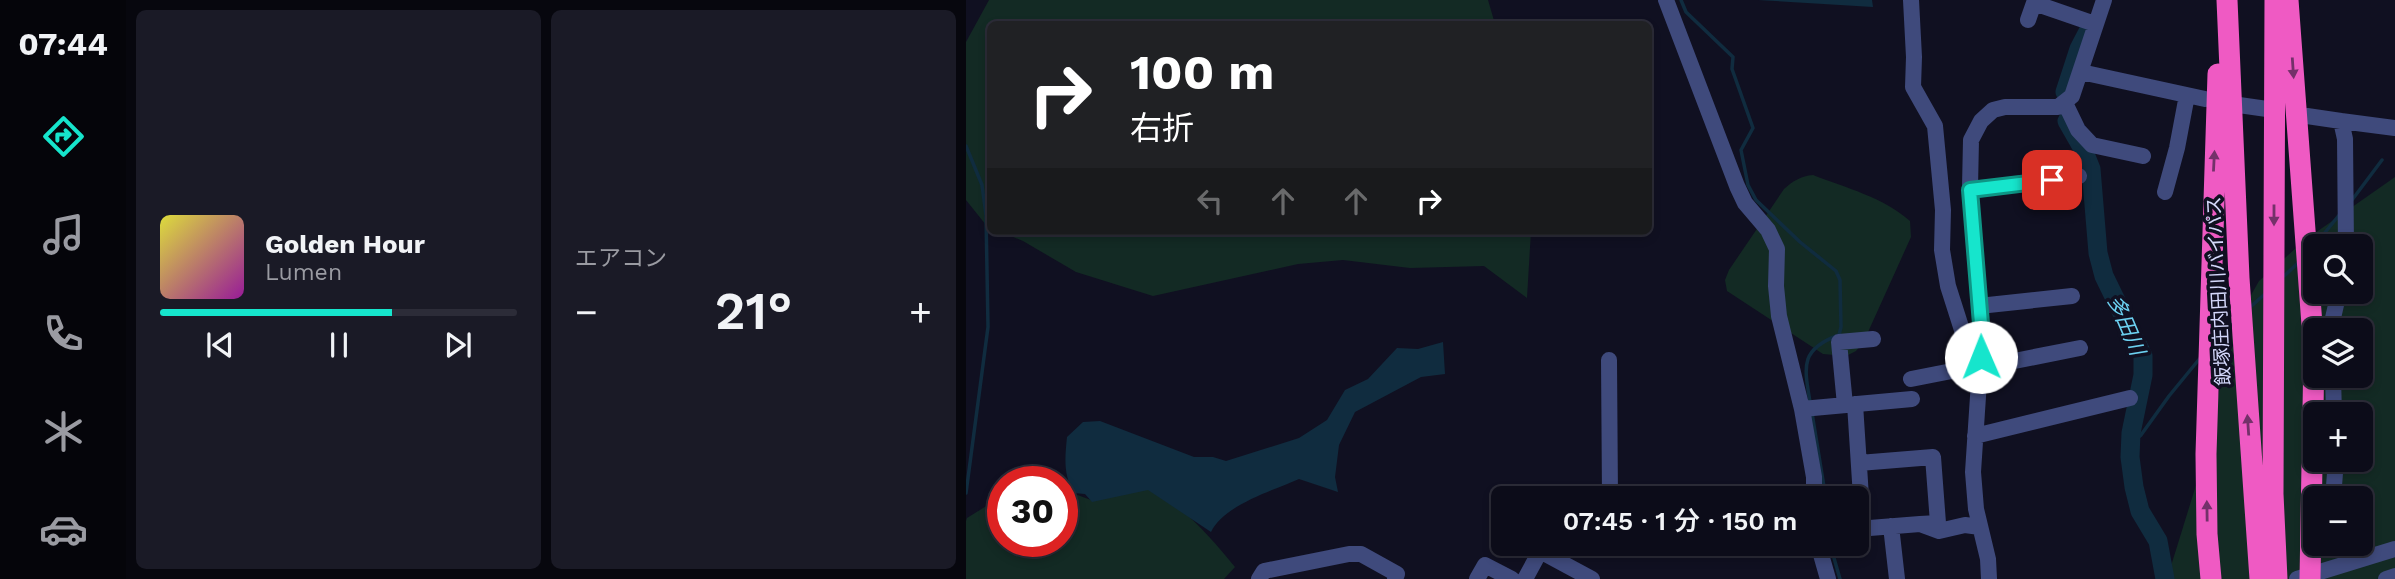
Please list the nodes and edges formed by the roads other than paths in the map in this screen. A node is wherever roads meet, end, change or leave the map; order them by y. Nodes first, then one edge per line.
1 (1666, 0) edge
2 (1911, 0) edge
3 (2105, 0) edge
4 (2221, 0) edge
5 (2227, 0) edge
6 (2276, 0) edge
7 (2288, 0) edge
8 (2035, 1) edge
9 (2028, 20) dead end
10 (2095, 24) junction
11 (2081, 72) junction
12 (2187, 95) junction
13 (2205, 99) dead end
14 (2065, 103) junction
15 (2239, 105) dead end
16 (2267, 109) dead end
17 (2307, 116) dead end
18 (2341, 121) junction
19 (2395, 128) edge
20 (2143, 156) dead end
21 (2079, 176) dead end
22 (1970, 190) junction
23 (2165, 192) dead end
24 (2346, 234) edge
25 (2071, 296) dead end
26 (1979, 306) junction
27 (1873, 339) dead end
28 (2080, 348) dead end
29 (1609, 360) dead end
30 (1975, 373) junction
31 (1910, 379) dead end
32 (2130, 398) dead end
33 (1912, 399) dead end
34 (1850, 404) junction
35 (1802, 409) junction
36 (1976, 436) junction
37 (1859, 463) junction
38 (1610, 486) edge
39 (1814, 486) edge
40 (1859, 486) edge
41 (1920, 524) junction
42 (1891, 526) junction
43 (1869, 527) edge
44 (1980, 527) junction
45 (2395, 549) edge
46 (2373, 550) edge
47 (1537, 556) edge
48 (1556, 556) edge
49 (1821, 556) edge
50 (2350, 556) edge
51 (2268, 572) edge
52 (2395, 576) edge
53 (2306, 577) edge
54 (1259, 579) edge
55 (1395, 579) edge
56 (1478, 579) edge
57 (1512, 579) edge
58 (1525, 579) edge
59 (1592, 579) edge
60 (1828, 579) edge
61 (1897, 579) edge
62 (1989, 579) edge
63 (2211, 579) edge
64 (2386, 579) edge

1 - 35 street
2 - 30 street
3 - 10 street
63 -> 4 highway
51 -> 5 highway, 飯塚庄内田川バイパス
6 -> 51 highway, 飯塚庄内田川バイパス
7 -> 53 highway
8 - 9 street
8 - 10 street
10 - 11 street
11 - 12 street
11 - 14 street
12 - 13 street
12 - 23 street
14 - 20 street
14 - 22 street
15 - 16 street
17 - 18 street
18 - 19 street
18 - 24 street
21 - 22 street
22 - 26 street
25 - 26 street
26 - 30 street
27 - 34 street
28 - 30 street
29 - 38 street
30 - 31 street
30 - 36 street
32 - 36 street
33 - 34 street
34 - 35 street
34 - 37 street
35 - 39 street
36 - 44 street
37 - 40 street
37 - 41 street
41 - 42 street
41 - 44 street
42 - 43 street
42 - 61 street
44 - 62 street
45 - 46 street
47 - 58 street
48 - 59 street
49 - 60 street
50 - 53 street
52 - 64 street
54 - 55 street
56 - 57 street

